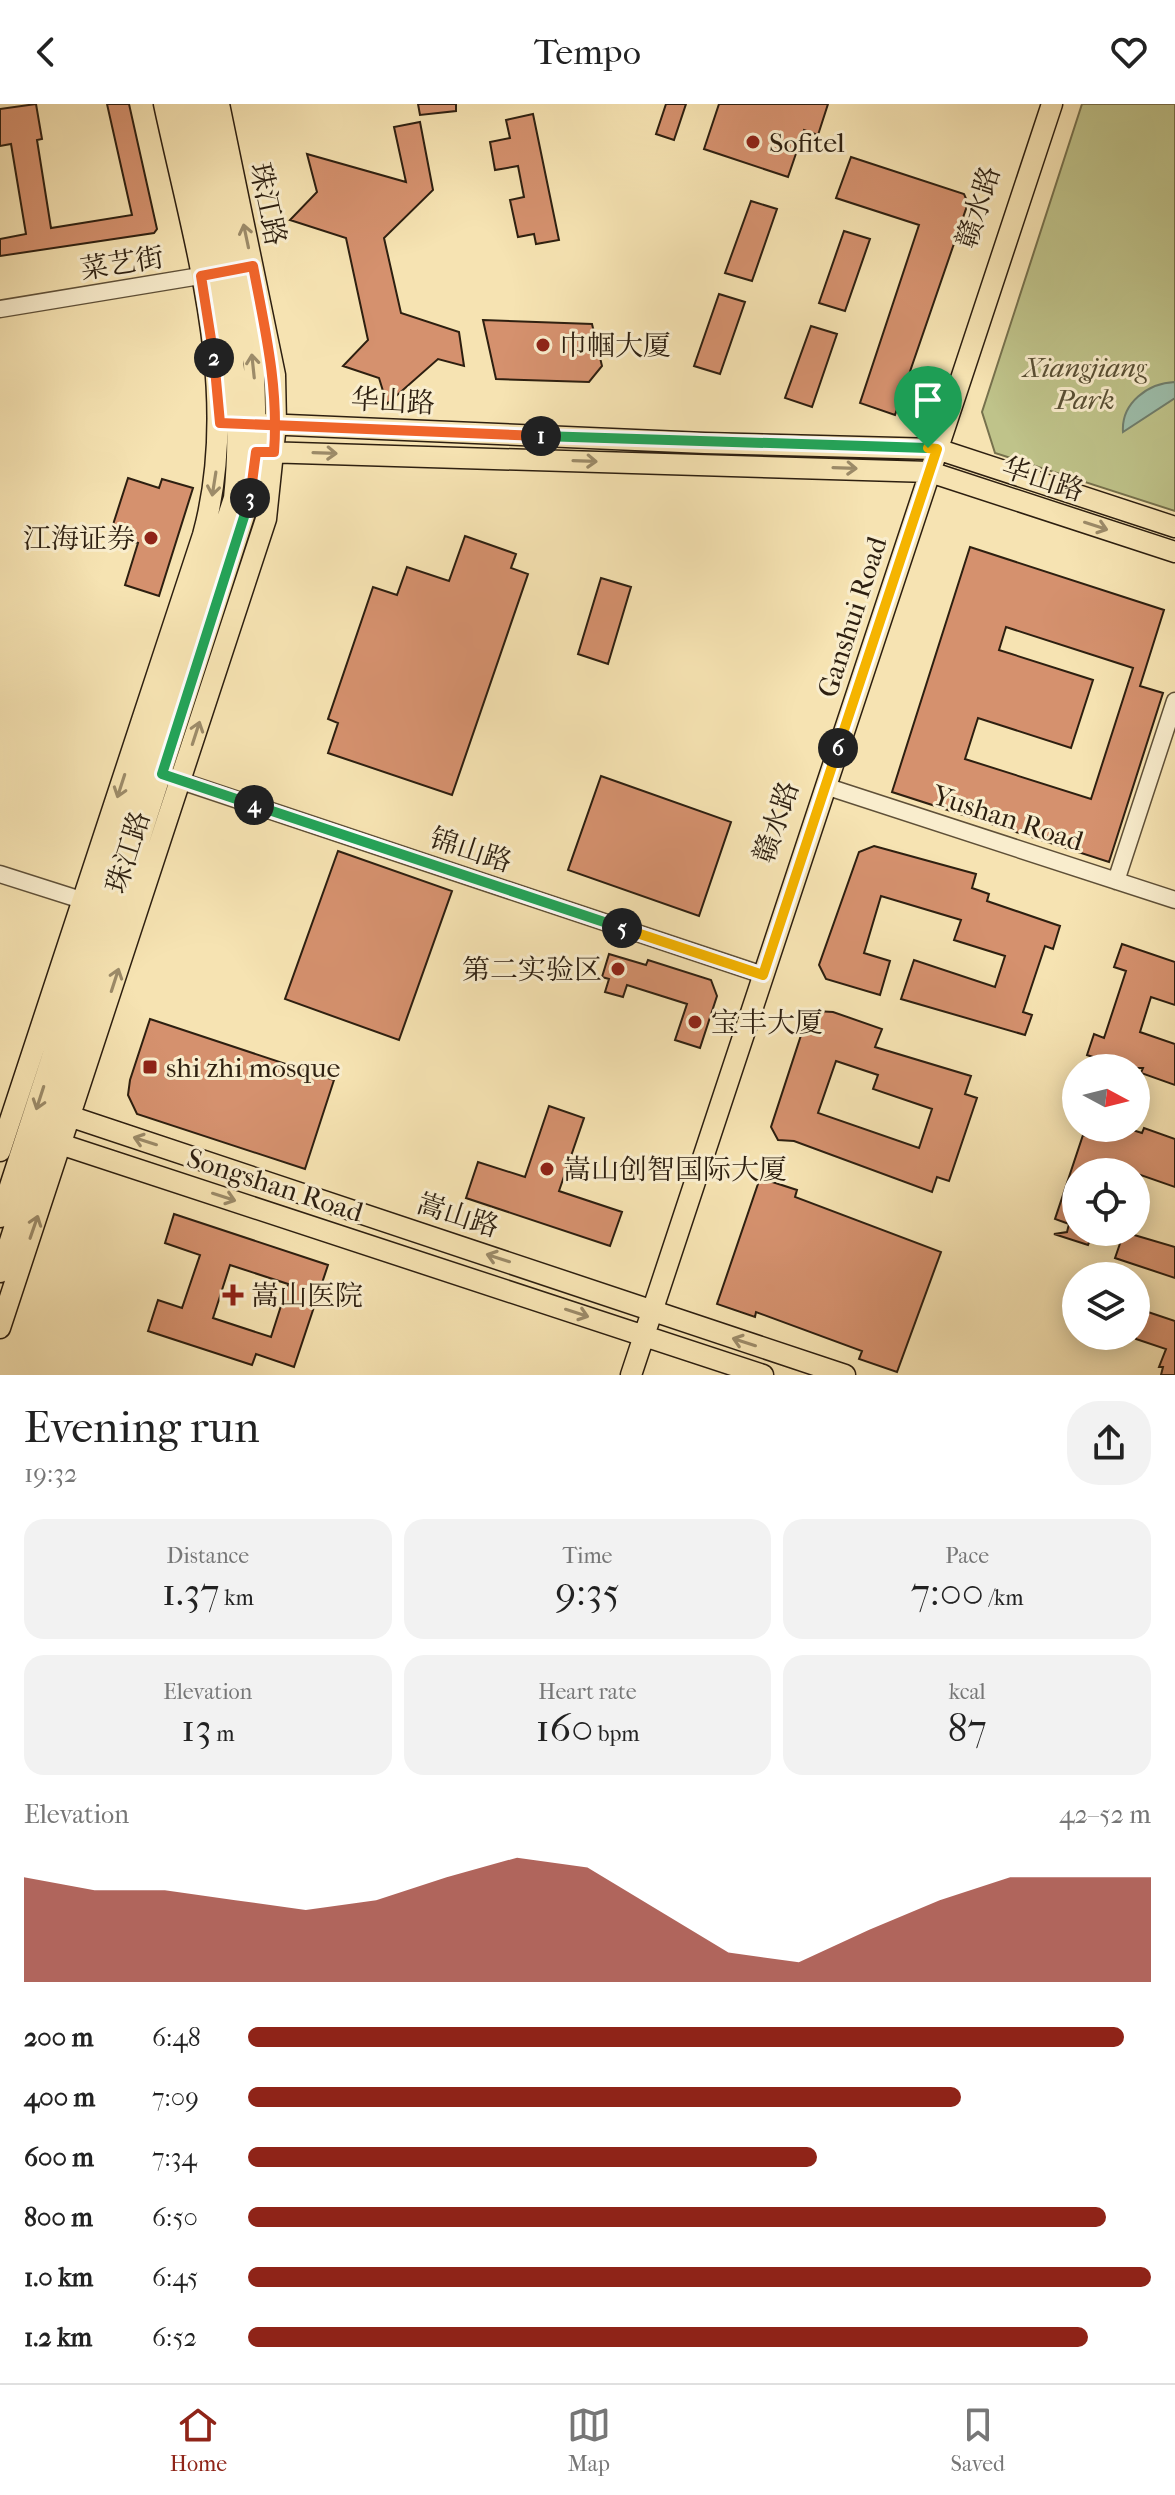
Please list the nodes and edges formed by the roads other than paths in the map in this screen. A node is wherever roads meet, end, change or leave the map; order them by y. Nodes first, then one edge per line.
1 (164, 104) edge
2 (184, 104) edge
3 (200, 104) edge
4 (219, 104) edge
5 (1041, 104) edge
6 (1052, 104) edge
7 (227, 271) junction
8 (0, 309) edge
9 (248, 424) junction
10 (933, 449) junction
11 (247, 452) junction
12 (926, 471) junction
13 (1175, 527) edge
14 (1175, 552) edge
15 (1175, 701) edge
16 (172, 778) junction
17 (825, 786) junction
18 (0, 874) edge
19 (1116, 881) junction
20 (83, 900) junction
21 (1175, 900) edge
22 (103, 906) junction
23 (759, 973) junction
24 (62, 1114) junction
25 (32, 1130) edge
26 (0, 1151) edge
27 (0, 1217) edge
28 (0, 1272) edge
29 (648, 1310) junction
30 (0, 1328) edge
31 (640, 1334) junction
32 (621, 1375) edge
33 (631, 1375) edge
34 (763, 1375) edge
35 (845, 1375) edge

1 - 7 main road, 珠江路
2 - 7 main road, 珠江路
3 - 7 main road, 珠江路
7 -> 4 main road, 珠江路
5 - 10 main road, 赣水路
6 - 10 main road, Ganshui Road
7 - 8 street, 菜艺街
7 - 9 main road, 珠江路
7 - 9 main road, 珠江路
9 - 10 main road, 华山路
9 - 11 main road, 珠江路
9 - 11 main road, 珠江路
10 - 12 main road, Ganshui Road
10 - 13 main road, 华山路
11 -> 12 main road, 华山路
16 -> 11 main road, 珠江路
11 -> 20 main road, 珠江路
11 - 22 main road, 珠江路
12 -> 14 main road, 华山路
12 - 17 main road, Ganshui Road
12 - 23 main road, 赣水路
15 - 19 street
16 - 23 street, 锦山路
24 -> 16 main road, 珠江路
17 - 19 street, Yushan Road
17 - 23 main road, Ganshui Road
18 - 20 street
19 - 21 street, Yushan Road
20 - 22 street
20 - 25 main road, 珠江路
22 -> 25 main road, 珠江路
23 - 29 main road, Ganshui Road
24 - 25 main road, 珠江路
29 -> 24 main road, 嵩山路
25 - 26 main road, 珠江路
25 - 27 main road, 珠江路
25 - 28 main road, 珠江路
30 -> 25 main road, 珠江路
25 -> 31 main road, Songshan Road
29 - 31 main road
35 -> 29 main road, 嵩山路
31 - 32 main road
31 - 33 main road
31 - 34 main road, Songshan Road

